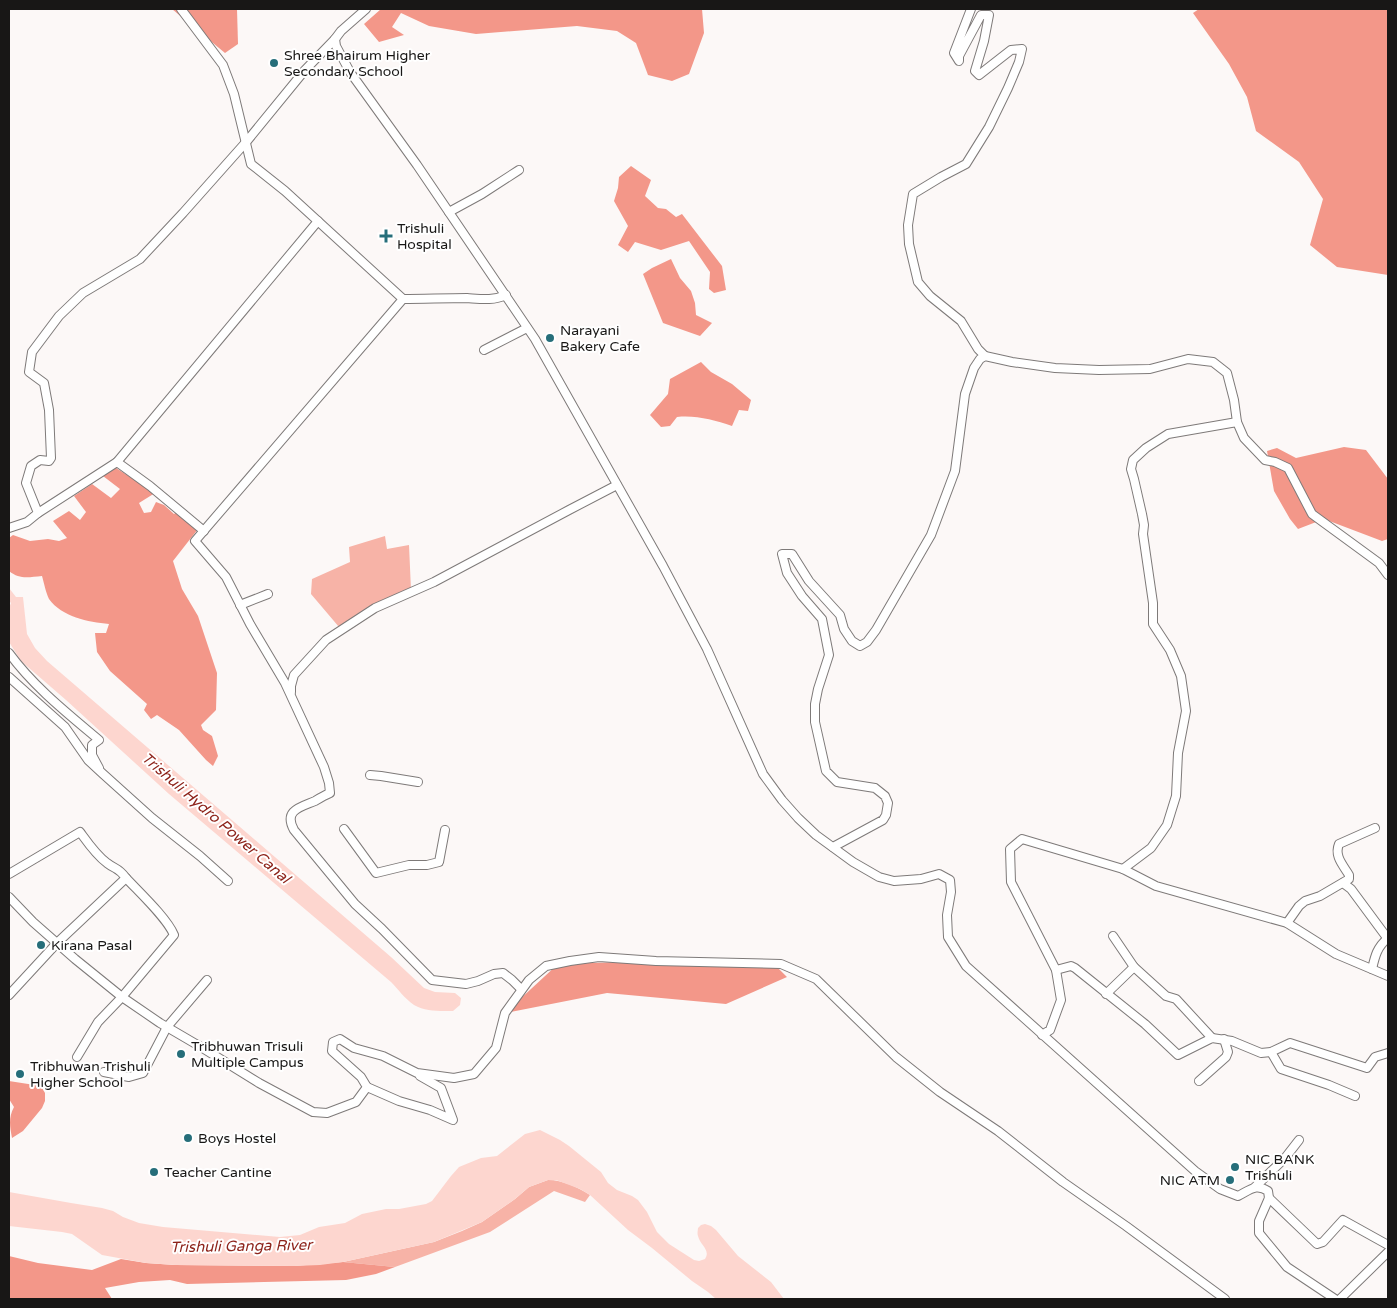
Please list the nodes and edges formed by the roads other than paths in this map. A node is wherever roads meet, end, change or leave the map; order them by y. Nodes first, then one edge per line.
1 (181, 9) edge
2 (366, 9) edge
3 (971, 9) edge
4 (335, 40) junction
5 (247, 141) junction
6 (519, 170) dead end
7 (449, 212) junction
8 (318, 221) junction
9 (506, 295) junction
10 (403, 299) junction
11 (527, 328) junction
12 (484, 350) dead end
13 (986, 356) junction
14 (1237, 422) junction
15 (117, 462) junction
16 (617, 485) junction
17 (38, 513) junction
18 (9, 528) edge
19 (204, 531) junction
20 (1388, 575) edge
21 (268, 594) dead end
22 (240, 605) junction
23 (9, 653) edge
24 (9, 677) edge
25 (292, 697) junction
26 (102, 773) junction
27 (370, 775) dead end
28 (418, 782) dead end
29 (1375, 828) dead end
30 (344, 829) dead end
31 (445, 830) dead end
32 (833, 847) junction
33 (1124, 869) junction
34 (9, 874) edge
35 (126, 878) junction
36 (228, 881) dead end
37 (1343, 883) junction
38 (9, 897) edge
39 (1287, 923) junction
40 (1113, 936) dead end
41 (1388, 938) edge
42 (57, 943) junction
43 (1134, 967) junction
44 (1056, 970) junction
45 (1372, 970) junction
46 (1388, 976) edge
47 (206, 980) dead end
48 (521, 989) junction
49 (1106, 994) junction
50 (9, 995) edge
51 (122, 998) junction
52 (166, 1027) junction
53 (1042, 1035) junction
54 (1212, 1038) junction
55 (1224, 1040) junction
56 (1271, 1052) junction
57 (1388, 1053) edge
58 (77, 1058) dead end
59 (104, 1072) dead end
60 (417, 1073) junction
61 (1199, 1082) dead end
62 (367, 1087) junction
63 (1355, 1096) dead end
64 (1299, 1140) dead end
65 (1255, 1187) junction
66 (1268, 1198) junction
67 (1388, 1245) edge
68 (1388, 1252) edge
69 (1225, 1299) edge
70 (1335, 1299) edge
71 (1340, 1299) edge

1 - 5 street
2 - 4 street
3 - 13 street
4 - 5 street
4 - 7 street
5 - 8 street
5 - 17 street
6 - 7 street
7 - 9 street
8 - 10 street
8 - 15 street
9 - 10 street
9 - 11 street
10 - 19 street
11 - 12 street
11 - 16 street
13 - 14 street
13 - 32 street
14 - 20 street
14 - 33 street
15 - 17 street
15 - 19 street
16 - 25 street
16 - 32 street
17 - 18 street
19 - 22 street
21 - 22 street
22 - 25 street
23 - 26 street
24 - 26 street
25 - 48 street
26 - 36 street
27 - 28 street
29 - 37 street
30 - 31 street
32 - 53 street
33 - 39 street
33 - 44 street
34 - 35 street
35 - 42 street
35 - 51 street
37 - 39 street
37 - 41 street
38 - 42 street
39 - 45 street
40 - 43 street
41 - 45 street
42 - 50 street
42 - 51 street
43 - 49 street
43 - 54 street
44 - 49 street
44 - 53 street
45 - 46 street
47 - 52 street
48 - 60 street
48 - 69 street
49 - 54 street
51 - 52 street
51 - 58 street
52 - 59 street
52 - 62 street
53 - 65 street
54 - 55 street
55 - 56 street
55 - 61 street
56 - 57 street
56 - 63 street
60 - 62 street
60 - 62 street
64 - 65 street
65 - 66 street
66 - 67 street
66 - 70 street
68 - 71 street

